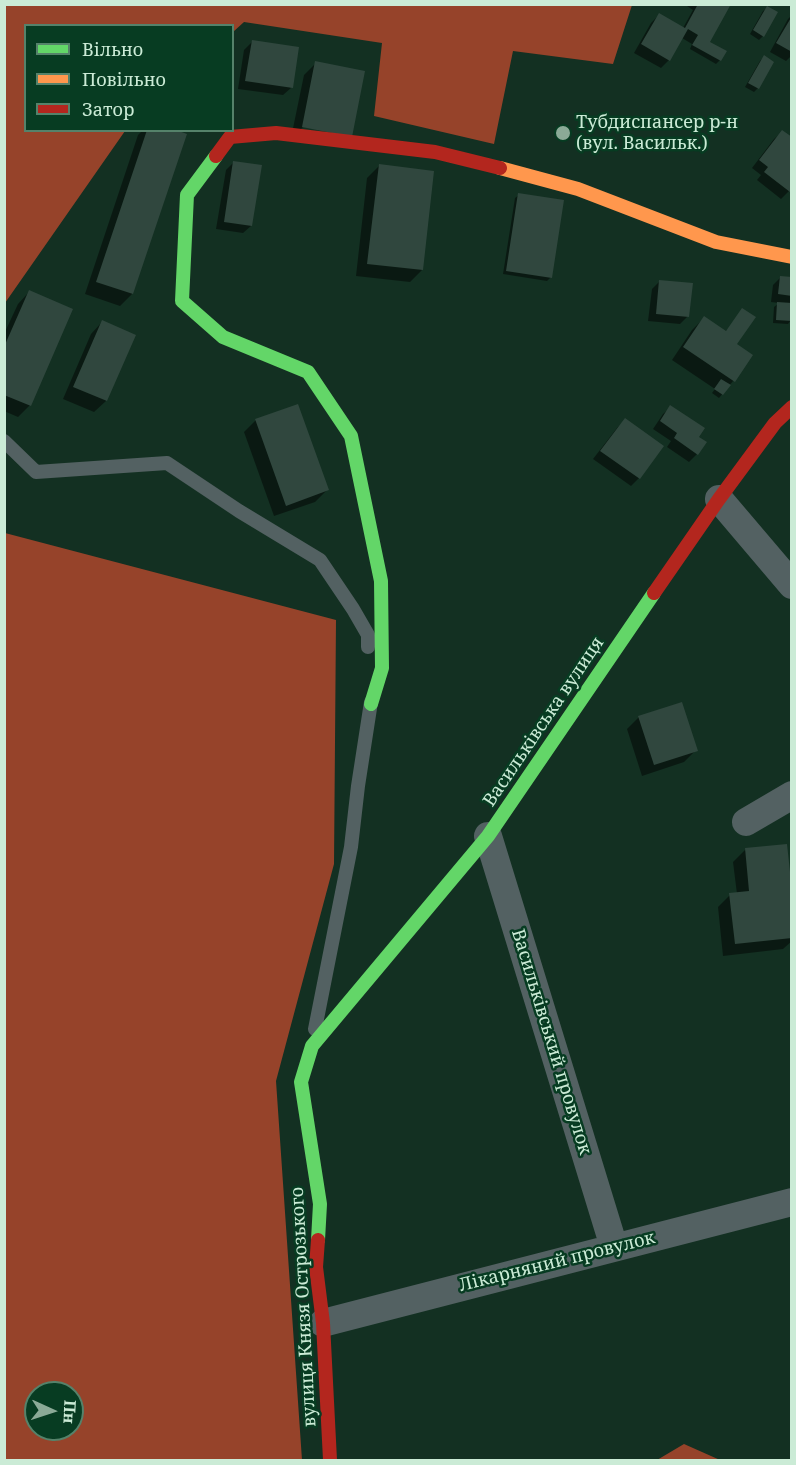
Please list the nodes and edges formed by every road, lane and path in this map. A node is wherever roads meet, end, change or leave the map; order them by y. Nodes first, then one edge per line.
1 (792, 257) edge
2 (792, 406) edge
3 (4, 441) edge
4 (718, 499) junction
5 (792, 585) edge
6 (371, 704) junction
7 (792, 795) edge
8 (746, 822) dead end
9 (488, 836) junction
10 (312, 1046) junction
11 (792, 1202) edge
12 (614, 1247) junction
13 (323, 1323) junction
14 (330, 1461) edge

1 - 6 street
2 - 4 street, Васильківська вулиця
3 - 6 lane
4 - 5 street
4 - 9 street, Васильківська вулиця
6 - 10 lane
7 - 8 street
9 - 10 street, Васильківська вулиця
9 - 12 street, Васильківський провулок
10 - 13 street, вулиця Князя Острозького
11 - 12 street, Лікарняний провулок
12 - 13 street, Лікарняний провулок
13 - 14 street, вулиця Князя Острозького

